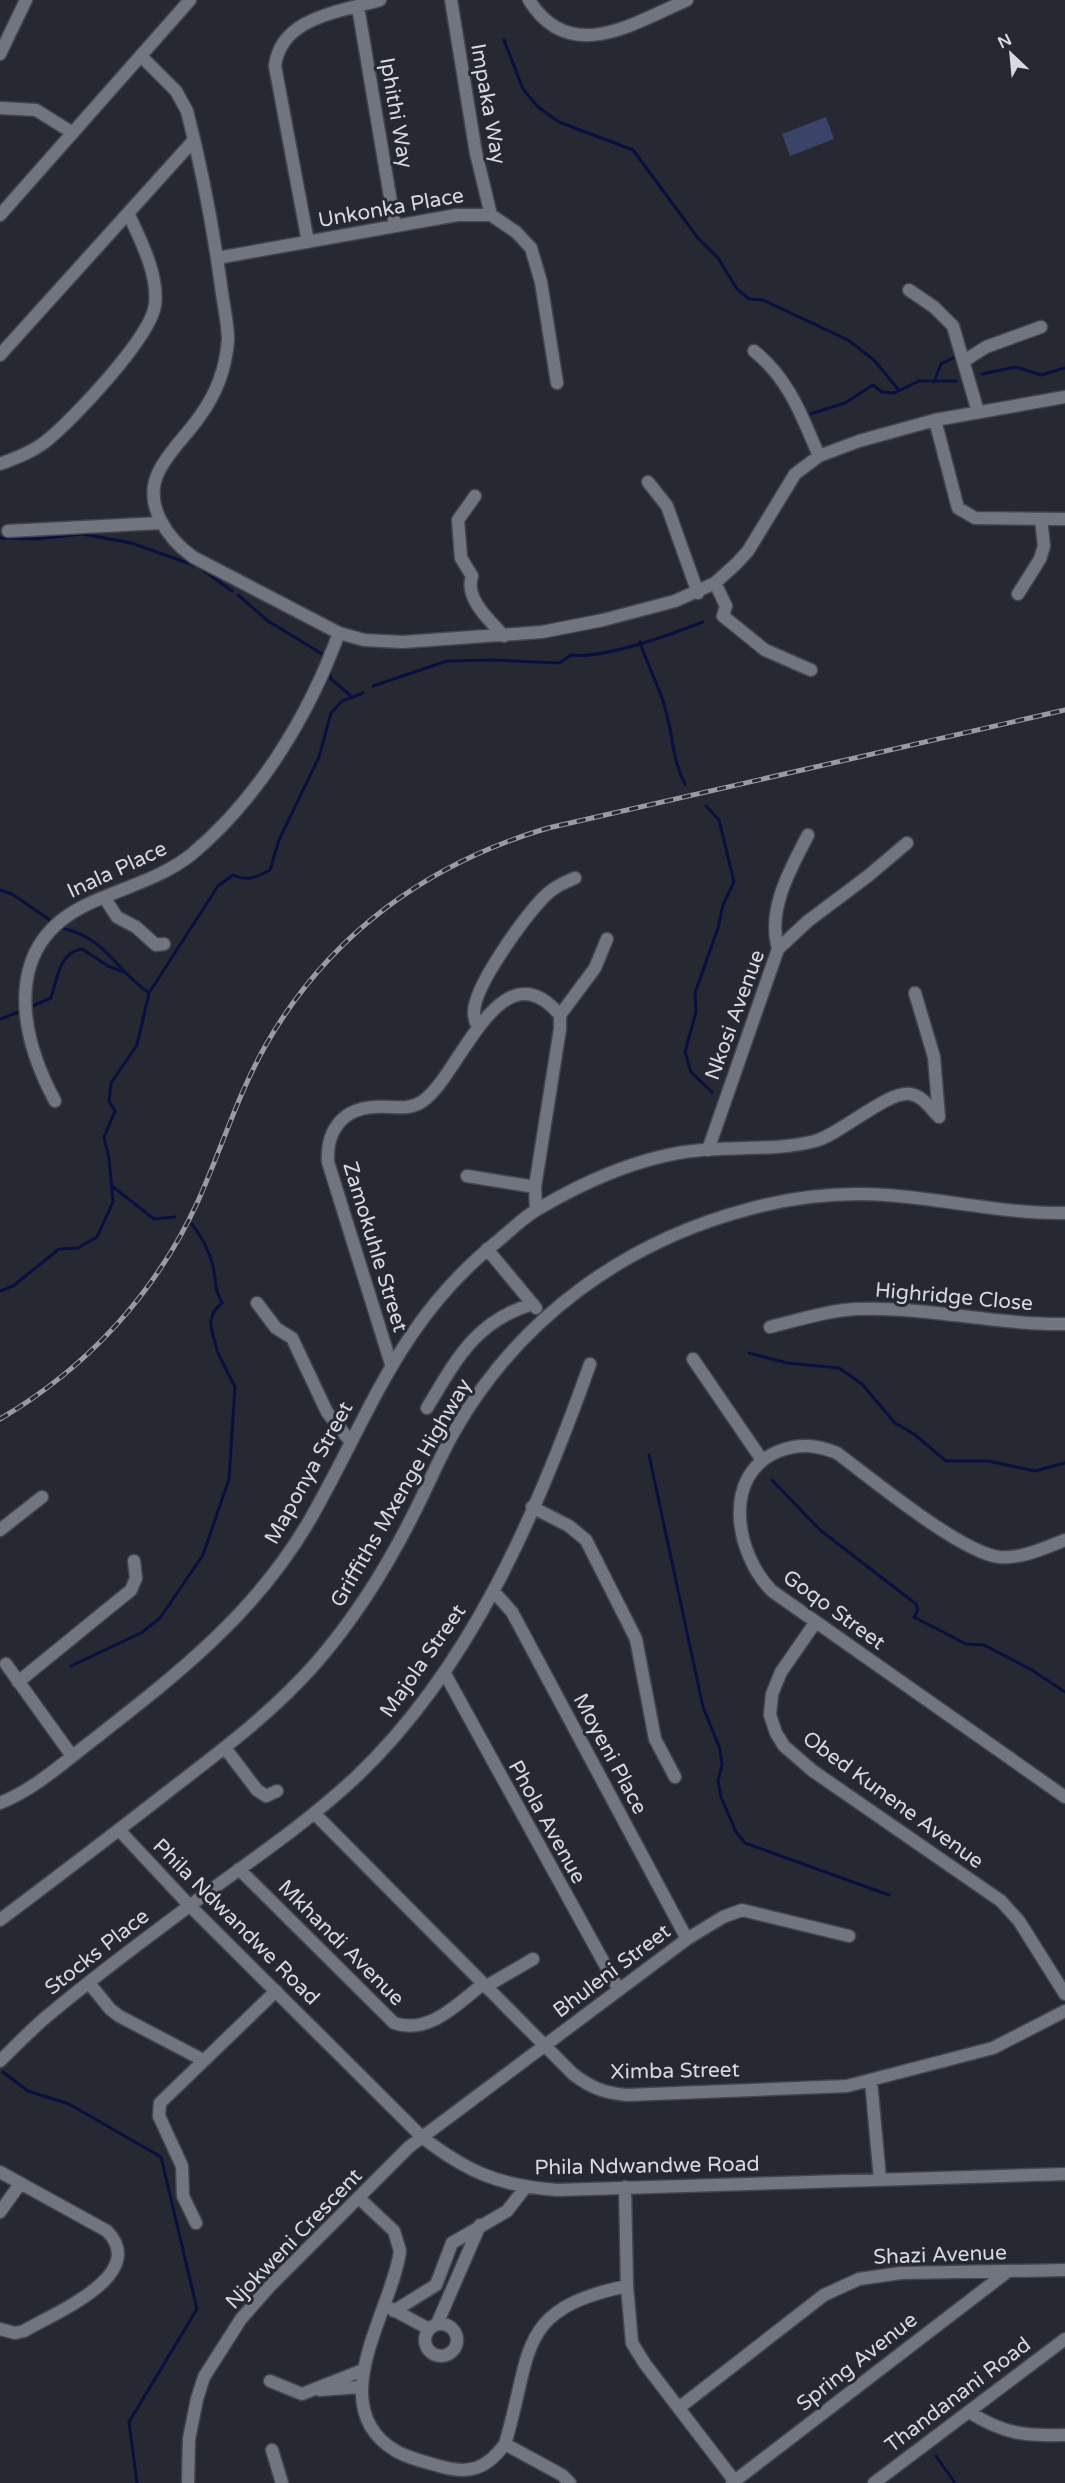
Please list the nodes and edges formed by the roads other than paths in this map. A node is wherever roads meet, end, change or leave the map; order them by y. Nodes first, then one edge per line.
1 (26, 0) edge
2 (190, 0) edge
3 (380, 0) edge
4 (451, 0) edge
5 (529, 0) edge
6 (687, 0) edge
7 (358, 7) junction
8 (0, 54) edge
9 (141, 56) junction
10 (0, 108) edge
11 (73, 133) junction
12 (194, 140) junction
13 (128, 213) junction
14 (491, 214) junction
15 (0, 215) edge
16 (395, 226) junction
17 (308, 242) junction
18 (217, 258) junction
19 (913, 293) dead end
20 (1041, 327) dead end
21 (754, 351) dead end
22 (0, 355) edge
23 (964, 361) junction
24 (557, 382) dead end
25 (1065, 397) edge
26 (978, 412) junction
27 (935, 420) junction
28 (819, 456) junction
29 (0, 464) edge
30 (648, 482) dead end
31 (475, 496) dead end
32 (1041, 519) junction
33 (1065, 519) edge
34 (160, 523) junction
35 (8, 531) dead end
36 (715, 583) junction
37 (698, 593) junction
38 (1018, 594) dead end
39 (339, 633) junction
40 (504, 636) junction
41 (811, 670) dead end
42 (808, 835) dead end
43 (907, 843) dead end
44 (575, 878) dead end
45 (104, 897) junction
46 (607, 939) dead end
47 (164, 944) dead end
48 (778, 949) junction
49 (915, 993) dead end
50 (560, 1015) junction
51 (478, 1027) junction
52 (55, 1101) dead end
53 (708, 1150) junction
54 (466, 1176) dead end
55 (535, 1187) junction
56 (536, 1210) junction
57 (1065, 1213) edge
58 (487, 1250) junction
59 (257, 1303) dead end
60 (533, 1304) junction
61 (544, 1317) junction
62 (1065, 1324) edge
63 (770, 1327) dead end
64 (693, 1359) dead end
65 (391, 1364) junction
66 (590, 1364) dead end
67 (428, 1408) dead end
68 (350, 1441) junction
69 (762, 1460) junction
70 (42, 1497) dead end
71 (532, 1507) junction
72 (0, 1530) edge
73 (1065, 1540) edge
74 (134, 1561) dead end
75 (494, 1592) junction
76 (816, 1623) junction
77 (6, 1664) dead end
78 (444, 1672) junction
79 (18, 1682) junction
80 (225, 1748) junction
81 (72, 1756) junction
82 (675, 1777) dead end
83 (277, 1791) dead end
84 (1065, 1797) edge
85 (0, 1803) edge
86 (314, 1813) junction
87 (119, 1830) junction
88 (239, 1869) junction
89 (190, 1906) junction
90 (0, 1920) edge
91 (849, 1936) dead end
92 (687, 1940) junction
93 (533, 1959) dead end
94 (89, 1983) junction
95 (484, 1985) junction
96 (619, 1990) junction
97 (276, 1991) junction
98 (1065, 1994) edge
99 (1065, 2011) edge
100 (544, 2045) junction
101 (203, 2060) junction
102 (0, 2061) edge
103 (871, 2081) junction
104 (422, 2137) junction
105 (0, 2172) edge
106 (1065, 2174) edge
107 (880, 2179) junction
108 (20, 2184) junction
109 (625, 2187) junction
110 (525, 2188) junction
111 (360, 2199) junction
112 (0, 2212) edge
113 (196, 2223) dead end
114 (480, 2225) junction
115 (1065, 2270) edge
116 (1006, 2272) junction
117 (627, 2286) junction
118 (390, 2308) junction
119 (0, 2329) edge
120 (1063, 2342) edge
121 (363, 2370) junction
122 (270, 2381) dead end
123 (360, 2387) junction
124 (308, 2391) junction
125 (680, 2407) junction
126 (969, 2412) junction
127 (1065, 2435) edge
128 (505, 2444) junction
129 (272, 2450) dead end
130 (456, 2470) junction
131 (566, 2479) edge
132 (281, 2481) edge
133 (734, 2482) edge
134 (188, 2483) edge
135 (452, 2483) edge
136 (874, 2483) edge

1 - 8 street
2 - 9 street
3 - 7 street
4 - 14 street, Impaka Way
5 - 6 street
7 - 16 street, Iphithi Way
7 - 17 street
9 - 11 street
9 - 12 street
10 - 11 street
11 - 15 street
12 - 13 street
12 - 18 street
13 - 22 street
13 - 29 street
14 - 16 street, Unkonka Place
14 - 24 street, Unkonka Place
16 - 17 street, Unkonka Place
17 - 18 street, Unkonka Place
18 - 34 street
19 - 23 street
20 - 23 street
21 - 28 street
23 - 26 street
25 - 26 street
26 - 27 street
27 - 28 street
27 - 32 street
28 - 36 street
30 - 37 street
31 - 40 street
32 - 33 street
32 - 38 street
34 - 35 street
34 - 39 street
36 - 37 street
36 - 41 street
37 - 40 street
39 - 40 street
39 - 45 street, Inala Place
42 - 48 street
43 - 48 street, Nkosi Avenue
44 - 51 street
45 - 47 street
45 - 52 street, Inala Place
46 - 50 street
48 - 53 street, Nkosi Avenue
49 - 53 street, Maponya Street
50 - 51 street, Zamokuhle Street
50 - 55 street
51 - 65 street, Zamokuhle Street
53 - 56 street, Maponya Street
54 - 55 street
55 - 56 street
56 - 58 street, Maponya Street
57 - 61 street, Griffiths Mxenge Highway
58 - 60 street
58 - 65 street, Maponya Street
59 - 68 street
60 - 61 street
60 - 67 street
61 - 80 street, Griffiths Mxenge Highway
62 - 63 street, Highridge Close
64 - 69 street
65 - 68 street, Maponya Street
66 - 71 street, Majola Street
68 - 81 street, Maponya Street
69 - 73 street
69 - 76 street, Goqo Street
70 - 72 street
71 - 75 street, Majola Street
71 - 82 street
74 - 79 street
75 - 78 street, Majola Street
75 - 92 street, Moyeni Place
76 - 84 street, Goqo Street
76 - 98 street, Obed Kunene Avenue
77 - 79 street
78 - 86 street, Majola Street
78 - 96 street, Phola Avenue
79 - 81 street
80 - 83 street
80 - 87 street, Griffiths Mxenge Highway
81 - 85 street, Maponya Street
86 - 88 street, Majola Street
86 - 95 street, Ximba Street
87 - 89 street, Phila Ndwandwe Road
87 - 90 street, Griffiths Mxenge Highway
88 - 89 street, Majola Street
88 - 95 street, Mkhandi Avenue
89 - 94 street, Stocks Place
89 - 97 street, Phila Ndwandwe Road
91 - 92 street, Bhuleni Street
92 - 96 street, Bhuleni Street
93 - 95 street, Mkhandi Avenue
94 - 101 street
94 - 102 street, Stocks Place
95 - 100 street, Ximba Street
96 - 100 street, Bhuleni Street
97 - 101 street
97 - 104 street, Phila Ndwandwe Road
99 - 103 street, Ximba Street
100 - 103 street, Ximba Street
100 - 104 street, Bhuleni Street
101 - 113 street
103 - 107 street
104 - 110 street, Phila Ndwandwe Road
104 - 111 street, Njokweni Crescent
105 - 108 street
106 - 107 street, Phila Ndwandwe Road
107 - 109 street, Phila Ndwandwe Road
108 - 112 street
108 - 119 street
109 - 110 street, Phila Ndwandwe Road
109 - 117 street
110 - 114 street
111 - 118 street
111 - 134 street, Njokweni Crescent
114 - 118 street
114 - 118 street
115 - 116 street, Shazi Avenue
116 - 125 street, Shazi Avenue
116 - 133 street, Spring Avenue
117 - 125 street
117 - 128 street
118 - 121 street
120 - 126 street, Thandanani Road
121 - 123 street
121 - 124 street
122 - 124 street
123 - 124 street
123 - 130 street
125 - 133 street
126 - 127 street
126 - 136 street, Thandanani Road
128 - 130 street
128 - 131 street
129 - 132 street
130 - 135 street

